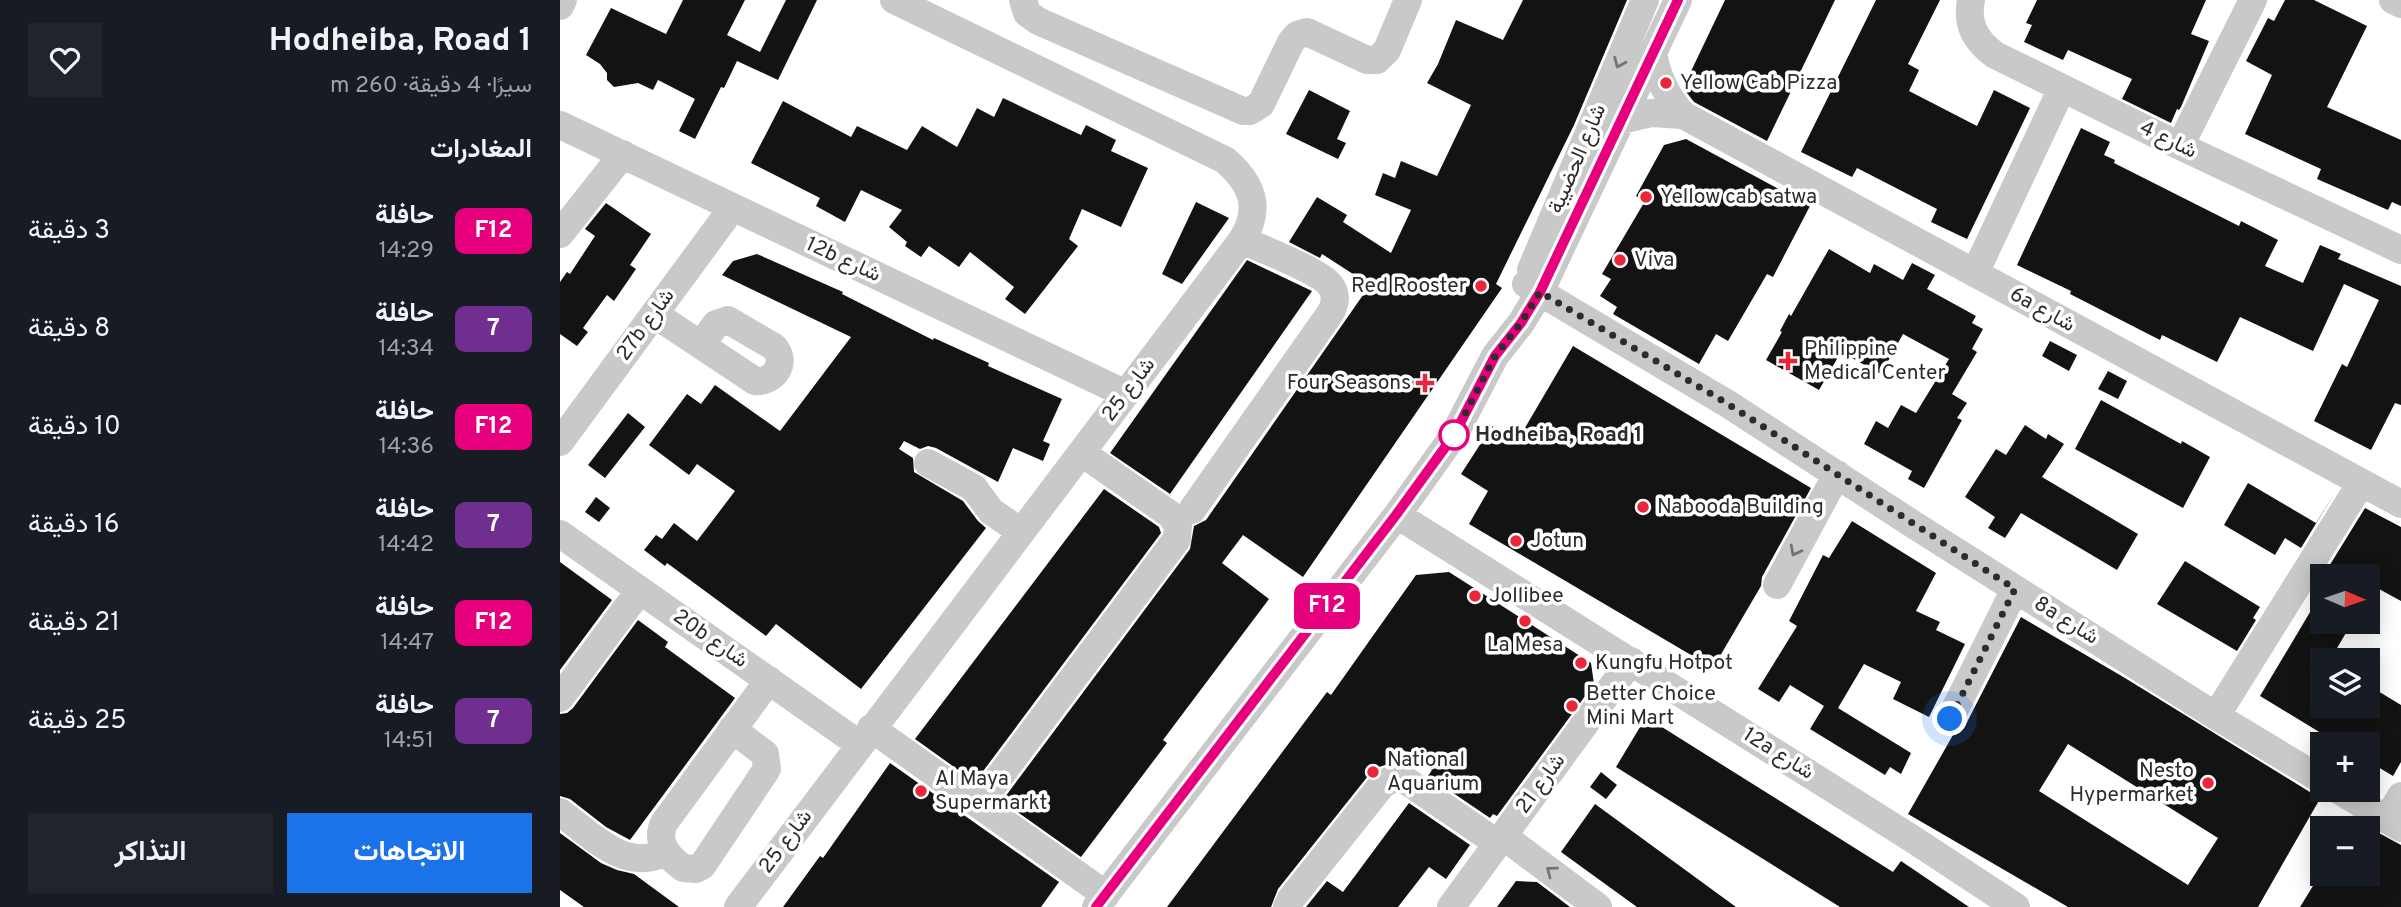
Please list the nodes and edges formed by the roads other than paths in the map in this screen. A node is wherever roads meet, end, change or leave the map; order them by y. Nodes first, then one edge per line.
1 (563, 0) edge
2 (894, 0) edge
3 (1023, 0) edge
4 (1408, 0) edge
5 (1645, 0) edge
6 (1678, 0) edge
7 (1971, 0) edge
8 (2253, 0) edge
9 (2393, 0) edge
10 (2401, 4) edge
11 (560, 6) edge
12 (1653, 53) junction
13 (2062, 88) junction
14 (1683, 115) junction
15 (1621, 120) junction
16 (560, 125) edge
17 (2180, 146) junction
18 (623, 154) junction
19 (733, 208) junction
20 (560, 234) edge
21 (1242, 240) junction
22 (2401, 250) edge
23 (1975, 273) junction
24 (1532, 288) junction
25 (654, 314) junction
26 (701, 345) dead end
27 (1126, 394) junction
28 (560, 442) edge
29 (1082, 453) junction
30 (928, 463) dead end
31 (1837, 474) junction
32 (2361, 483) junction
33 (2397, 493) edge
34 (1192, 510) dead end
35 (1396, 515) junction
36 (1021, 532) junction
37 (560, 534) edge
38 (1777, 585) dead end
39 (2015, 589) junction
40 (640, 590) junction
41 (1631, 661) junction
42 (769, 680) junction
43 (560, 698) edge
44 (2216, 716) junction
45 (1950, 719) dead end
46 (732, 729) junction
47 (865, 736) junction
48 (2310, 773) edge
49 (2366, 802) edge
50 (979, 804) junction
51 (560, 812) edge
52 (2396, 815) edge
53 (1500, 839) junction
54 (666, 851) junction
55 (1101, 901) edge
56 (738, 907) edge
57 (1287, 907) edge
58 (1451, 907) edge
59 (1598, 907) edge
60 (2016, 907) edge

1 - 11 street
2 - 21 street, شارع 25
3 - 4 street
5 -> 24 street, شارع الحضيبة
6 - 12 street, شارع الحضيبة
7 - 13 street, شارع 4
8 - 17 street
9 - 10 street
12 - 14 street, 6a شارع
12 - 15 street, شارع الحضيبة
13 - 17 street, شارع 4
13 - 23 street
14 - 15 street, 6a شارع
14 - 23 street, 6a شارع
15 - 24 street, شارع الحضيبة
16 - 18 street, 12b شارع
17 - 22 street, شارع 4
18 - 19 street, 12b شارع
18 - 20 street
19 - 25 street, 27b شارع
19 - 27 street, 12b شارع
21 - 27 street, شارع 25
21 - 34 street
23 - 32 street, 6a شارع
24 - 31 street, 8a شارع
24 - 35 street, شارع الحضيبة
25 - 26 street
25 - 28 street, 27b شارع
27 - 29 street, شارع 25
29 - 36 street, شارع 25
29 - 50 street
30 - 36 street
31 -> 38 street
31 - 39 street, 8a شارع
32 - 33 street, 6a شارع
32 - 44 street
35 - 41 street, 12a شارع
35 - 55 street, شارع الحضيبة
36 - 47 street, شارع 25
37 - 40 street, 20b شارع
39 - 44 street, 8a شارع
39 - 45 street
40 - 42 street, 20b شارع
40 - 43 street
41 - 53 street, شارع 21
41 - 60 street, 12a شارع
42 - 46 street
42 - 47 street, 20b شارع
44 - 48 street, 8a شارع
46 - 54 street
46 - 54 street
47 - 50 street, 20b شارع
47 - 56 street, شارع 25
49 - 52 street
50 - 55 street, 20b شارع
51 - 54 street
53 - 57 street
53 - 58 street, شارع 21
59 -> 53 street

